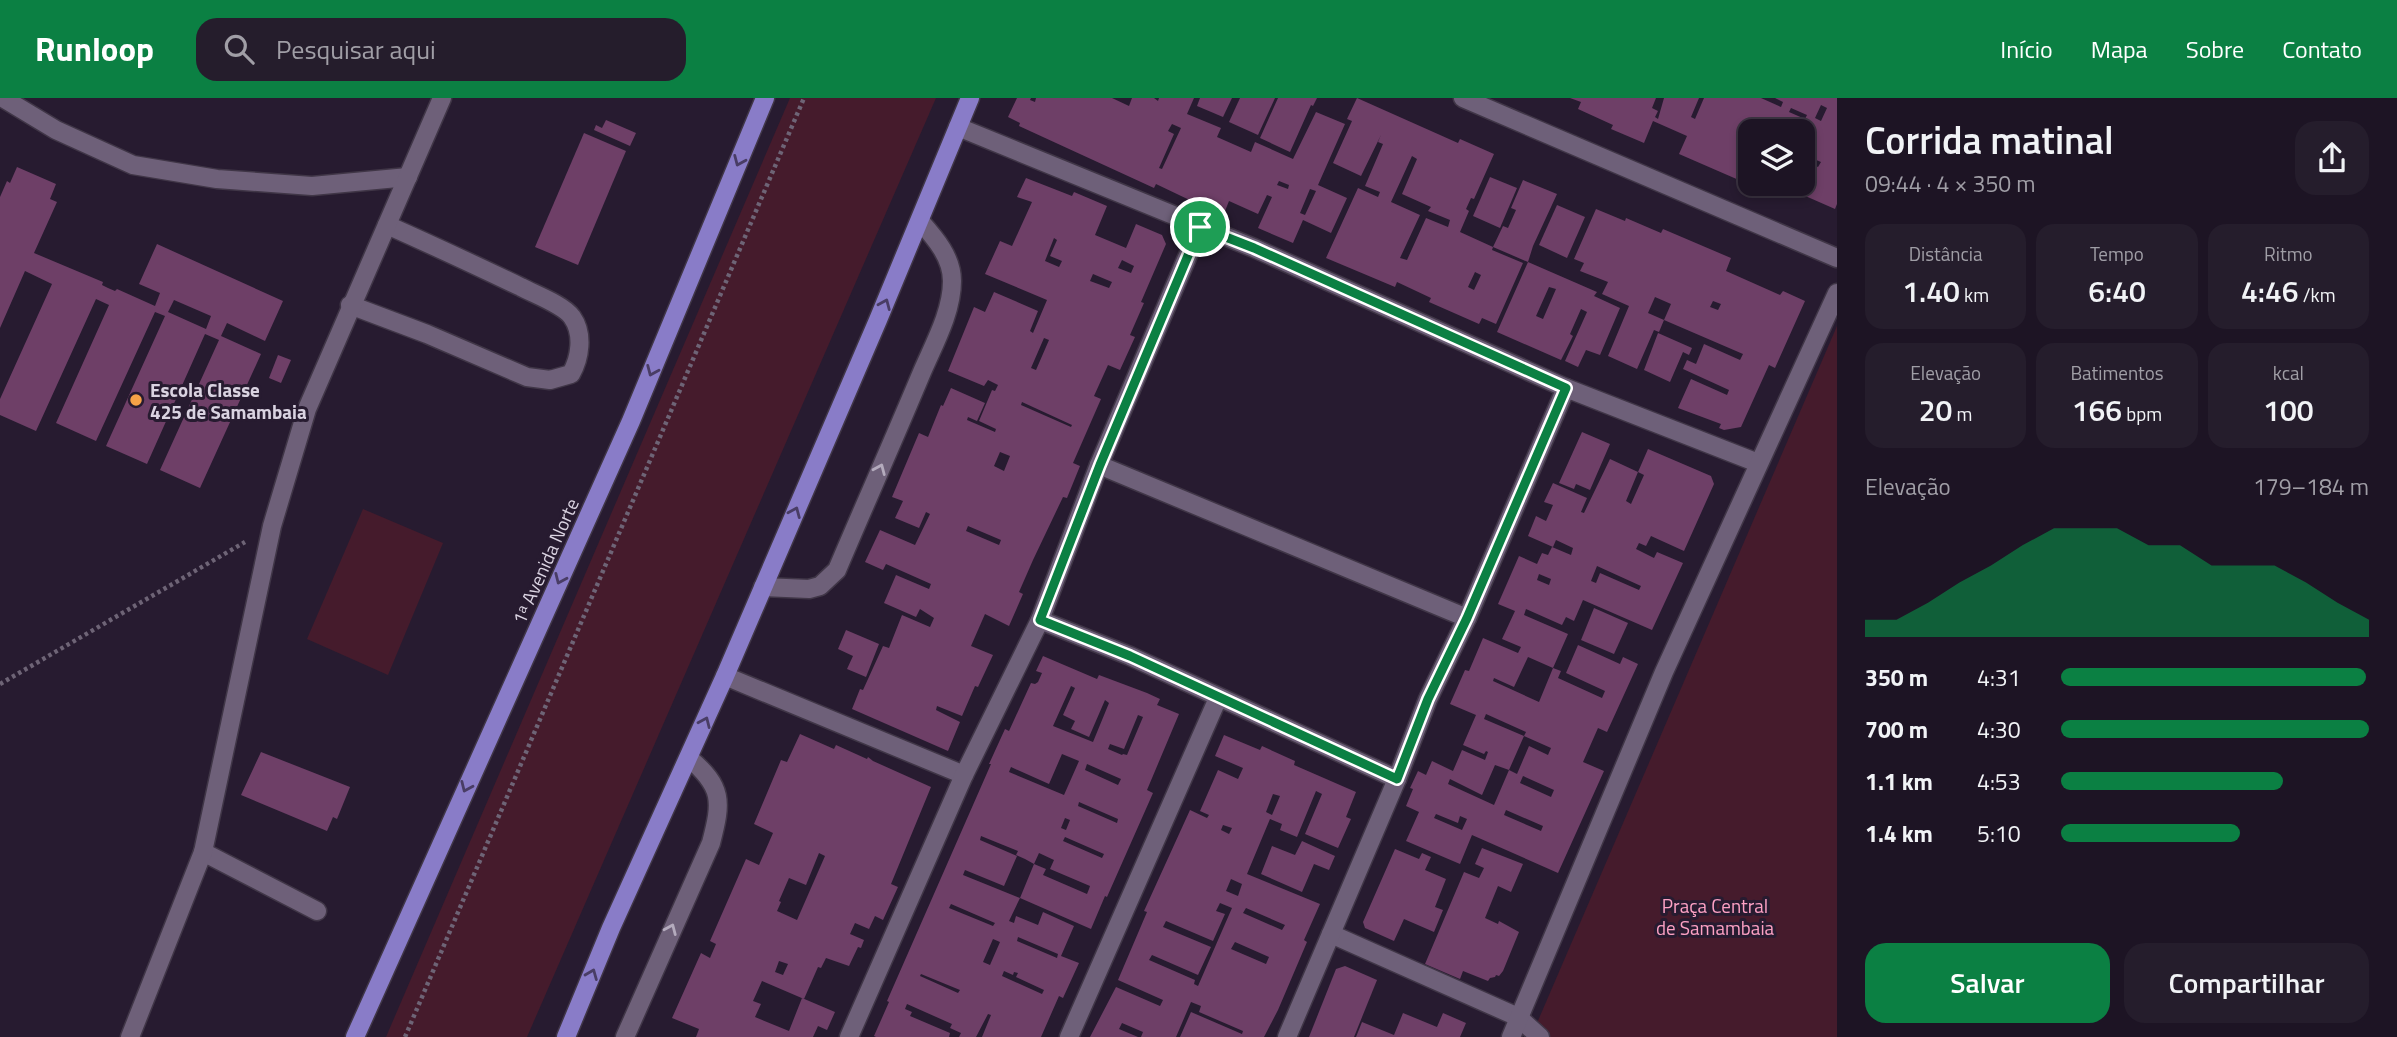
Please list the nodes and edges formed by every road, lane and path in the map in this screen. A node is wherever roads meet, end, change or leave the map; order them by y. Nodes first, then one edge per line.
1 (3, 98) edge
2 (442, 98) edge
3 (765, 98) edge
4 (804, 98) edge
5 (970, 98) edge
6 (1463, 98) edge
7 (958, 127) junction
8 (408, 177) junction
9 (920, 221) junction
10 (387, 225) junction
11 (1200, 227) junction
12 (1837, 257) edge
13 (1837, 293) edge
14 (350, 305) junction
15 (1566, 388) junction
16 (1758, 463) junction
17 (1100, 465) junction
18 (272, 526) junction
19 (763, 587) junction
20 (1467, 618) junction
21 (1040, 620) junction
22 (725, 676) junction
23 (0, 684) edge
24 (1218, 698) junction
25 (689, 758) junction
26 (964, 775) junction
27 (1397, 779) junction
28 (202, 852) junction
29 (317, 911) dead end
30 (1331, 934) junction
31 (1518, 1017) junction
32 (130, 1037) edge
33 (355, 1037) edge
34 (405, 1037) edge
35 (566, 1037) edge
36 (625, 1037) edge
37 (849, 1037) edge
38 (1069, 1037) edge
39 (1287, 1037) edge
40 (1511, 1037) edge
41 (1540, 1037) edge

1 - 8 street
2 - 8 street
3 -> 33 main road, 1ᵃ Avenida Norte
4 - 34 path
5 - 7 main road
6 - 12 street
7 - 9 main road
7 - 11 street
8 - 10 street
19 -> 9 main road
19 -> 9 street
10 - 14 street
10 - 14 street
11 - 15 street
11 - 17 street
13 - 16 street
14 - 18 street
15 - 16 street
15 - 20 street
16 - 31 street
17 - 20 street
17 - 21 street
18 - 23 path
18 - 28 street
19 - 22 main road
20 - 27 street
21 - 24 street
21 - 26 street
25 -> 22 main road
22 - 26 street
24 - 27 street
24 - 38 street
35 -> 25 main road
36 -> 25 street
26 - 37 street
27 - 30 street
28 - 29 street
28 - 32 street
30 - 31 street
30 - 39 street
31 - 40 street
31 - 41 street

